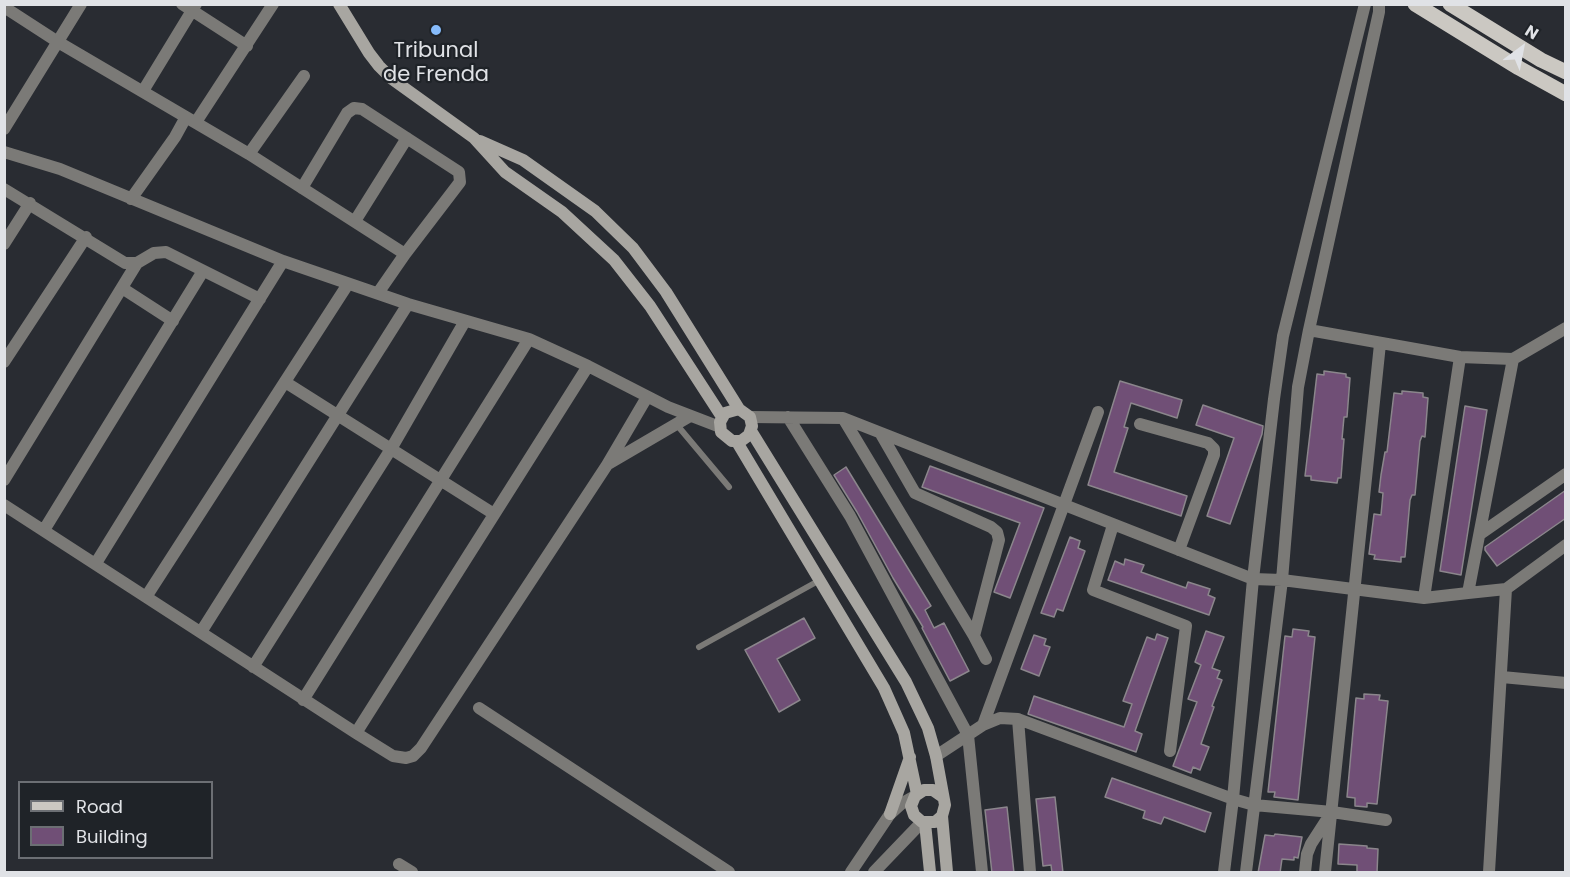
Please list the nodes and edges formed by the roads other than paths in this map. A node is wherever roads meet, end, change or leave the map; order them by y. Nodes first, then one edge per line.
1 (81, 4) edge
2 (273, 4) edge
3 (339, 4) edge
4 (1365, 4) edge
5 (1379, 4) edge
6 (1415, 4) edge
7 (1450, 4) edge
8 (4, 7) edge
9 (190, 7) edge
10 (58, 42) junction
11 (247, 46) junction
12 (1566, 72) edge
13 (304, 76) dead end
14 (143, 92) junction
15 (1566, 94) edge
16 (191, 120) junction
17 (4, 129) edge
18 (407, 138) junction
19 (474, 138) junction
20 (4, 152) edge
21 (249, 154) junction
22 (303, 188) junction
23 (4, 189) edge
24 (131, 199) junction
25 (30, 203) junction
26 (355, 221) junction
27 (86, 237) junction
28 (4, 244) edge
29 (405, 254) junction
30 (283, 261) junction
31 (137, 263) junction
32 (203, 271) junction
33 (348, 284) junction
34 (122, 288) junction
35 (378, 293) junction
36 (260, 299) junction
37 (408, 304) junction
38 (173, 321) junction
39 (465, 321) junction
40 (1566, 328) edge
41 (1309, 330) junction
42 (529, 339) junction
43 (1380, 344) junction
44 (1460, 357) junction
45 (1513, 359) junction
46 (4, 362) edge
47 (588, 366) junction
48 (285, 382) junction
49 (647, 397) junction
50 (739, 409) junction
51 (1098, 412) dead end
52 (339, 416) junction
53 (690, 416) junction
54 (750, 417) junction
55 (788, 417) junction
56 (843, 418) junction
57 (721, 422) junction
58 (1140, 424) dead end
59 (677, 425) junction
60 (752, 431) junction
61 (881, 434) junction
62 (736, 442) junction
63 (391, 449) junction
64 (607, 465) junction
65 (1566, 474) edge
66 (4, 480) edge
67 (441, 480) junction
68 (729, 487) dead end
69 (1064, 504) junction
70 (4, 505) edge
71 (494, 513) junction
72 (1113, 525) junction
73 (44, 530) junction
74 (1480, 534) junction
75 (1566, 546) edge
76 (1179, 550) junction
77 (96, 563) junction
78 (820, 579) junction
79 (1254, 579) junction
80 (1282, 580) junction
81 (1506, 589) junction
82 (1353, 590) junction
83 (1468, 593) junction
84 (146, 597) junction
85 (1424, 598) junction
86 (201, 632) junction
87 (974, 636) junction
88 (699, 647) dead end
89 (986, 660) dead end
90 (253, 667) junction
91 (1502, 677) junction
92 (1566, 683) edge
93 (303, 700) junction
94 (479, 708) dead end
95 (1018, 719) junction
96 (983, 725) junction
97 (356, 733) junction
98 (968, 735) junction
99 (1170, 751) dead end
100 (910, 756) junction
101 (936, 756) junction
102 (916, 795) junction
103 (943, 797) junction
104 (1233, 799) junction
105 (1254, 805) junction
106 (1332, 813) junction
107 (890, 814) junction
108 (942, 816) junction
109 (1386, 820) dead end
110 (923, 822) junction
111 (399, 864) dead end
112 (412, 873) edge
113 (729, 873) edge
114 (851, 873) edge
115 (874, 873) edge
116 (930, 873) edge
117 (947, 873) edge
118 (982, 873) edge
119 (1030, 873) edge
120 (1224, 873) edge
121 (1246, 873) edge
122 (1305, 873) edge
123 (1325, 873) edge
124 (1489, 873) edge

1 - 10 street
2 - 11 street
3 - 19 main road
4 - 79 street
5 - 41 street
6 - 15 main road
7 - 12 main road
8 - 10 street
9 - 11 street
9 - 14 street
10 - 14 street
10 - 17 street
11 - 16 street
13 - 21 street
14 - 16 street
16 - 21 street
16 - 24 street
18 - 22 street
18 - 26 street
18 - 29 street
19 - 50 main road
19 - 57 main road
20 - 24 street
21 - 22 street
22 - 26 street
23 - 25 street
24 - 30 street
25 - 27 street
25 - 28 street
26 - 29 street
27 - 31 street
27 - 46 street
29 - 35 street
30 - 33 street
30 - 36 street
31 - 32 street
31 - 34 street
32 - 36 street
32 - 38 street
33 - 35 street
33 - 48 street
34 - 38 street
34 - 66 street
35 - 37 street
36 - 77 street
37 - 39 street
37 - 52 street
38 - 73 street
39 - 42 street
39 - 63 street
40 - 45 street
41 - 43 street
41 - 80 street
42 - 47 street
42 - 67 street
43 - 44 street
43 - 82 street
44 - 45 street
44 - 85 street
45 - 74 street
47 - 49 street
47 - 71 street
48 - 52 street
48 - 84 street
49 - 53 street
49 - 64 street
50 - 54 main road
50 - 57 main road
51 - 69 street
52 - 63 street
52 - 86 street
53 - 57 street
53 - 59 street
54 - 55 street
54 - 60 main road
55 - 56 street
55 - 98 street
56 - 61 street
56 - 87 street
57 - 62 main road
58 - 76 street
59 - 64 street
59 - 68 lane
60 - 62 main road
60 - 101 main road
61 - 69 street
61 - 87 street
62 - 78 main road
63 - 67 street
63 - 90 street
64 - 97 street
65 - 74 street
67 - 71 street
67 - 93 street
69 - 72 street
69 - 96 street
70 - 73 street
71 - 97 street
72 - 76 street
72 - 99 street
73 - 77 street
74 - 83 street
75 - 81 street
76 - 79 street
77 - 84 street
78 - 88 lane
78 - 100 main road
79 - 80 street
79 - 104 street
80 - 82 street
80 - 105 street
81 - 83 street
81 - 91 street
82 - 85 street
82 - 106 street
83 - 85 street
84 - 86 street
86 - 90 street
87 - 89 street
90 - 93 street
91 - 92 street
91 - 124 street
93 - 97 street
94 - 113 street
95 - 96 street
95 - 104 street
95 - 119 street
96 - 98 street
98 - 101 street
98 - 118 street
100 - 102 main road
100 - 107 main road
101 - 103 main road
102 - 103 main road
102 - 107 street
102 - 110 main road
103 - 108 main road
104 - 105 street
104 - 120 street
105 - 106 street
105 - 121 street
106 - 109 street
106 - 122 street
106 - 123 street
107 - 114 street
108 - 110 main road
108 - 117 main road
110 - 115 street
110 - 116 main road
111 - 112 street

